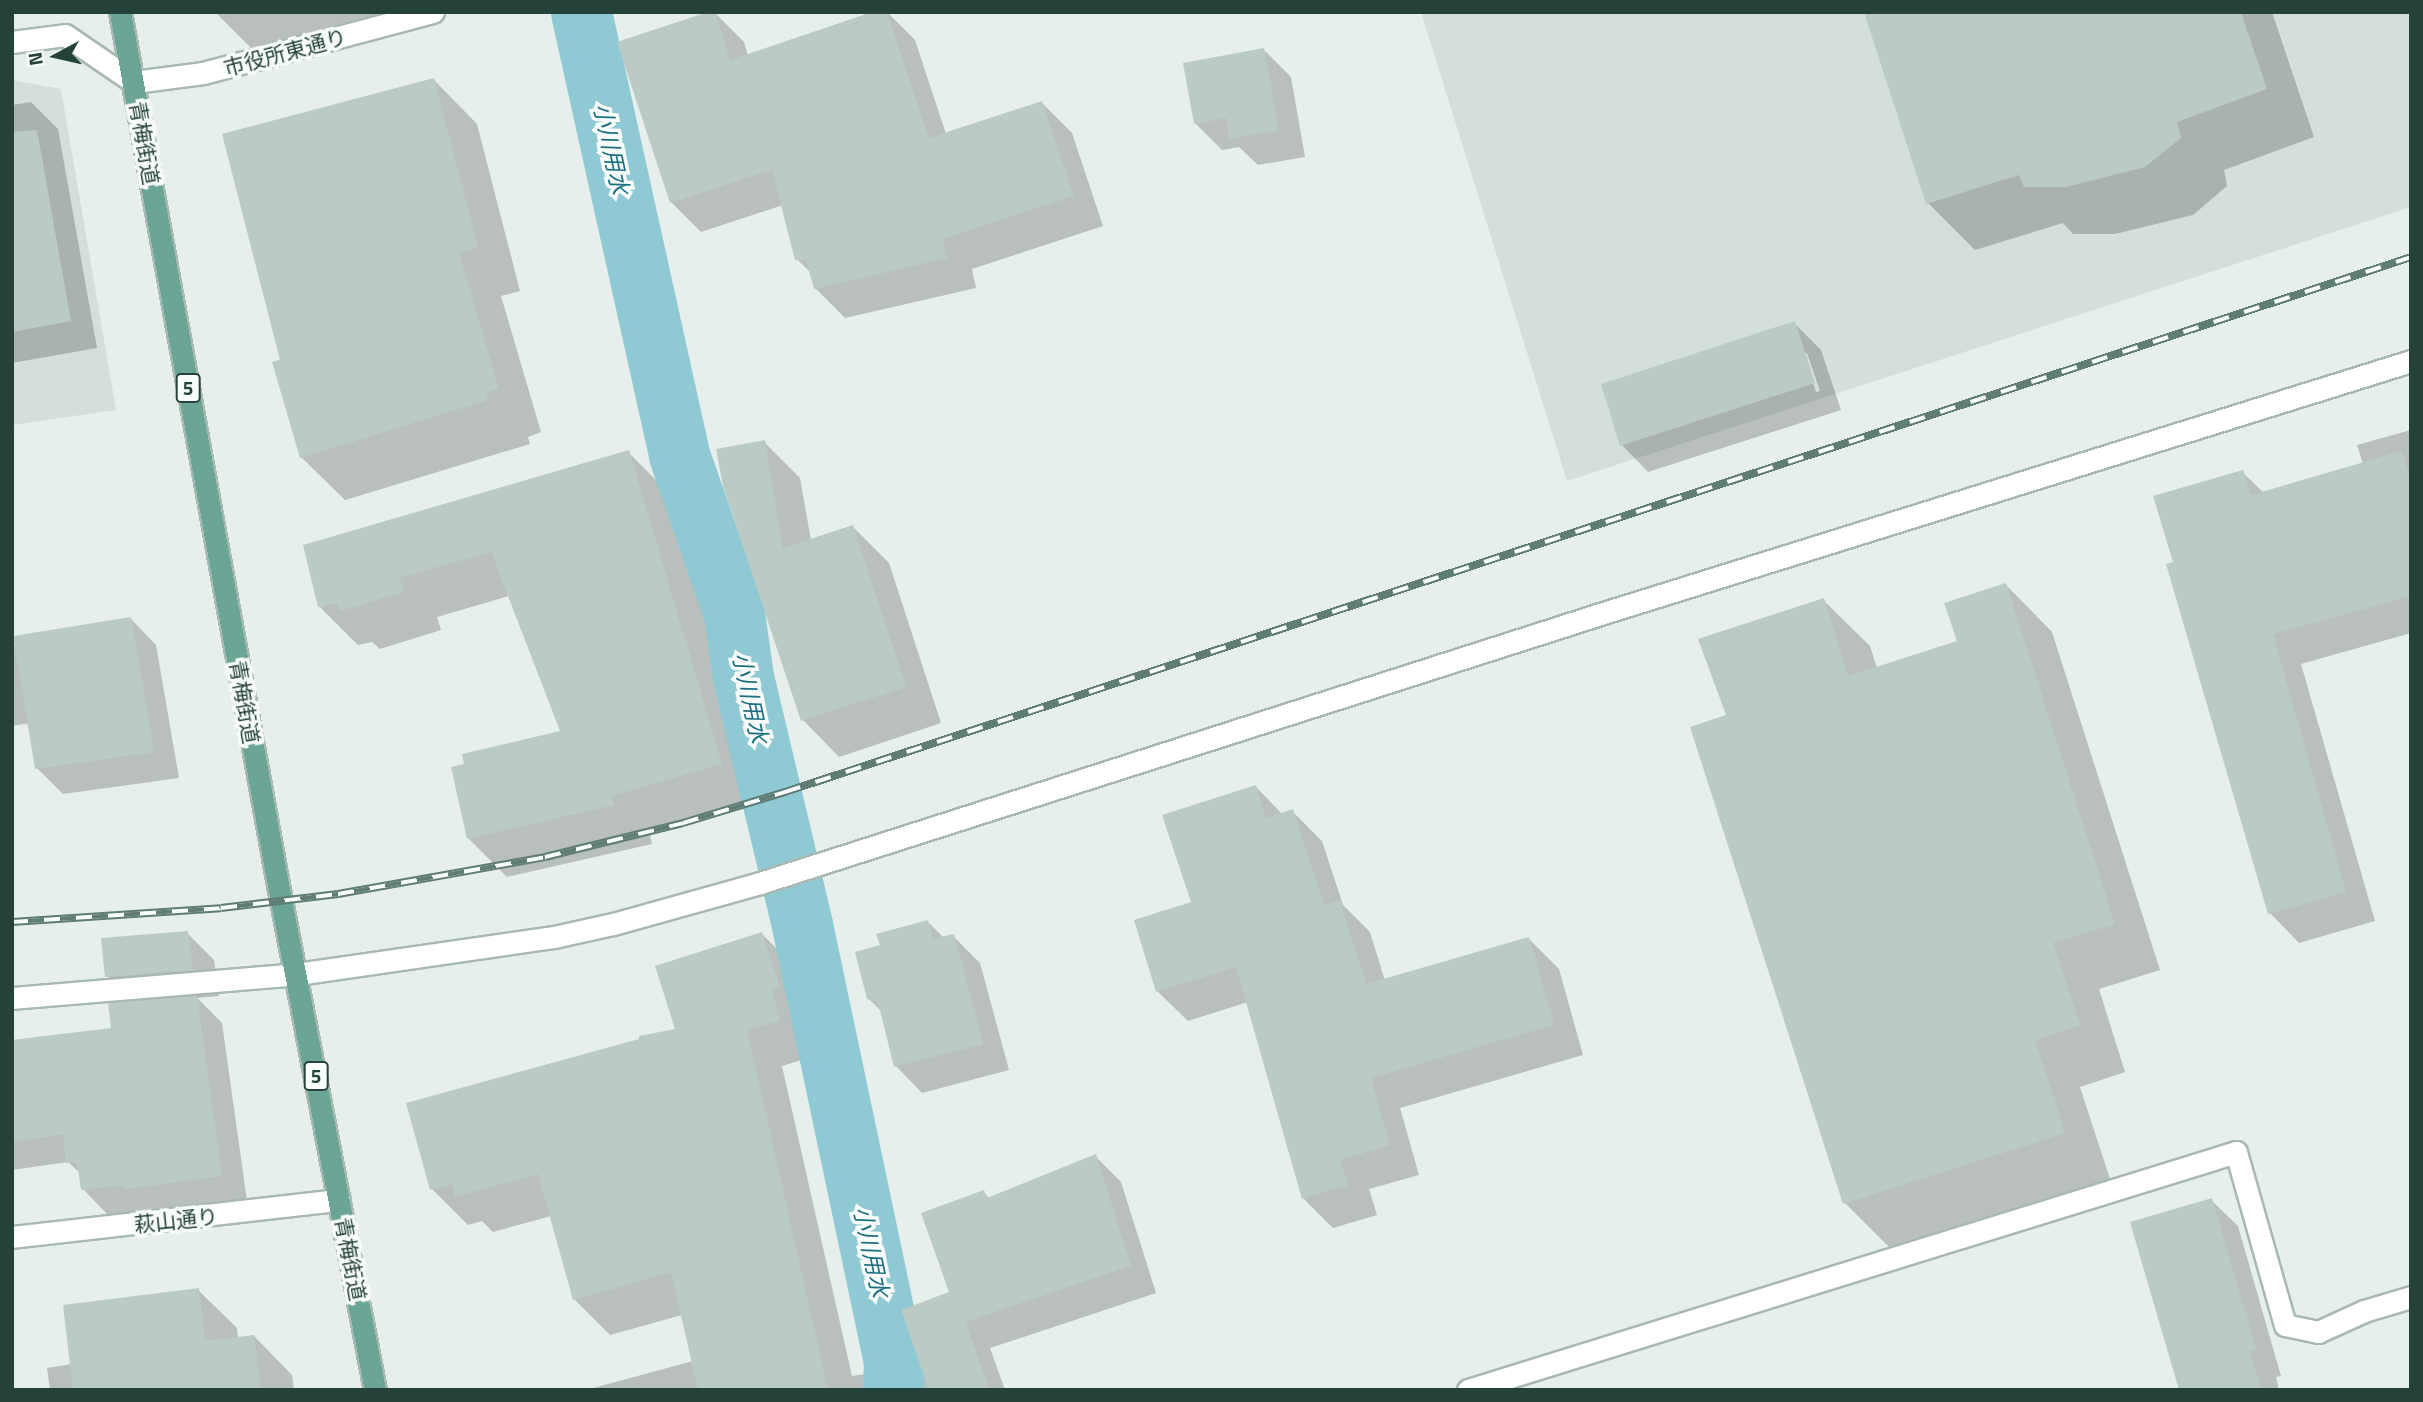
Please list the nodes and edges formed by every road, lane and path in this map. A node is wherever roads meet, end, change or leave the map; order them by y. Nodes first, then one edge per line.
1 (120, 12) edge
2 (433, 12) edge
3 (12, 42) edge
4 (134, 82) junction
5 (2411, 361) edge
6 (297, 975) junction
7 (12, 998) edge
8 (339, 1200) junction
9 (12, 1237) edge
10 (2411, 1297) edge
11 (375, 1390) edge
12 (1468, 1390) edge

1 - 4 main road, 青梅街道 / 5
2 - 4 street, 市役所東通り
3 - 4 street
4 - 6 main road, 青梅街道 / 5
5 - 6 street
6 - 7 street
6 - 8 main road, 青梅街道 / 5
8 - 9 street, 萩山通り
8 - 11 main road, 青梅街道 / 5
10 - 12 street

